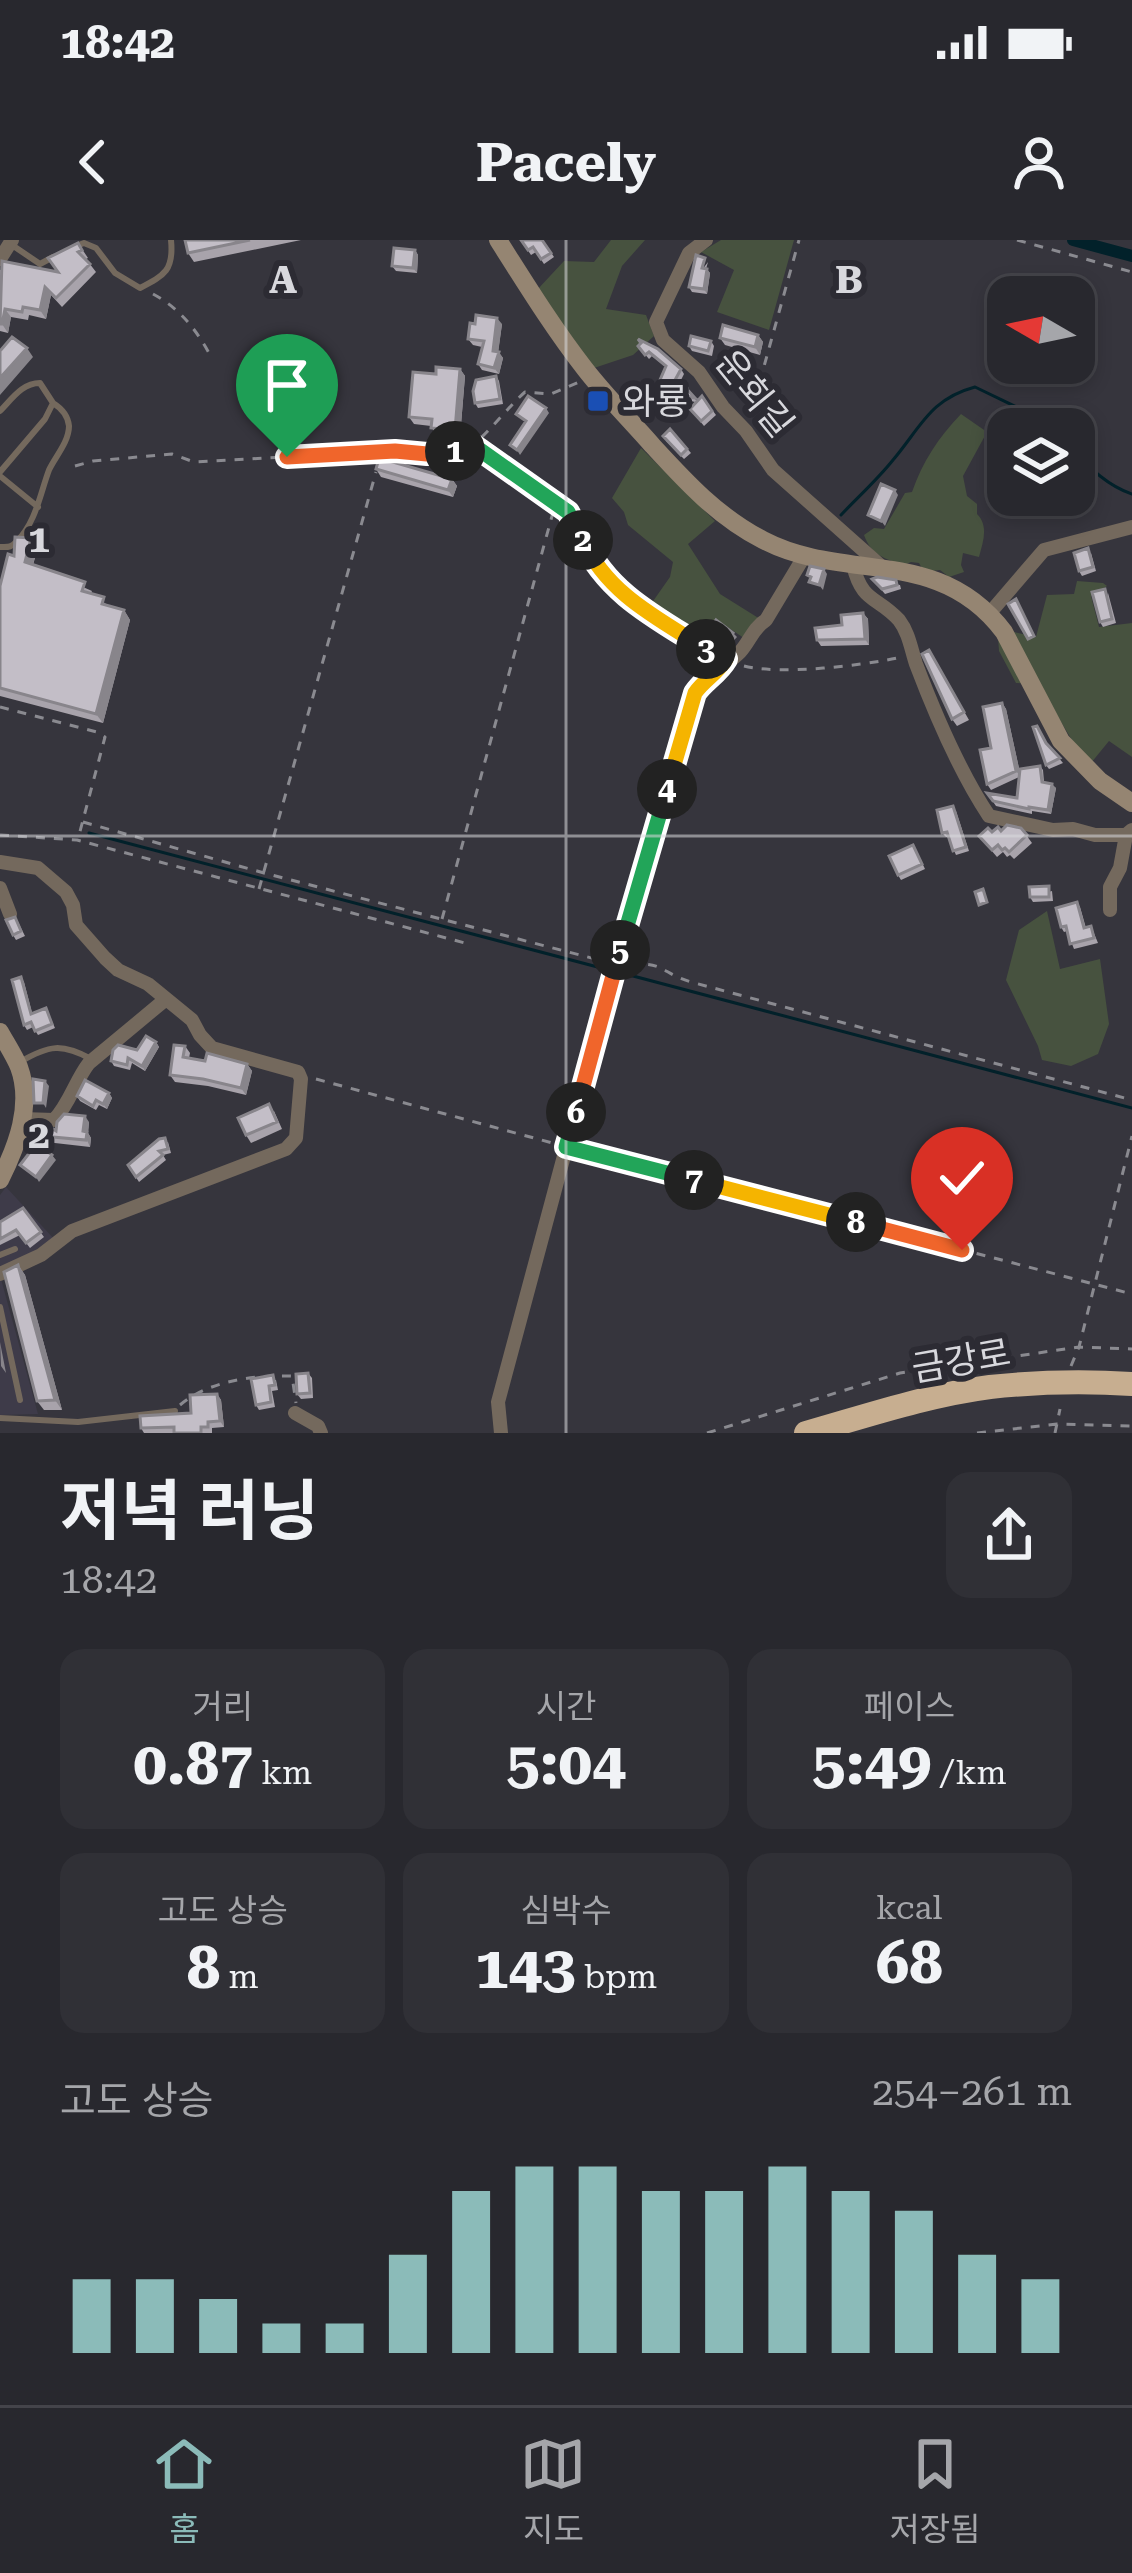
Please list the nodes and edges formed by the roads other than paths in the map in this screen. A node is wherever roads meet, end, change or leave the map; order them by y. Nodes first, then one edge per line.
1 (171, 240) edge
2 (498, 240) edge
3 (706, 240) edge
4 (10, 242) edge
5 (70, 249) edge
6 (55, 256) edge
7 (0, 259) edge
8 (53, 403) junction
9 (0, 411) edge
10 (0, 474) edge
11 (38, 507) junction
12 (1132, 527) edge
13 (0, 547) edge
14 (805, 555) junction
15 (853, 565) junction
16 (882, 567) junction
17 (989, 614) junction
18 (1132, 802) edge
19 (1129, 832) edge
20 (0, 862) edge
21 (0, 888) edge
22 (1110, 910) dead end
23 (10, 914) edge
24 (166, 999) junction
25 (0, 1032) edge
26 (93, 1060) junction
27 (17, 1064) junction
28 (22, 1119) junction
29 (0, 1180) edge
30 (15, 1250) dead end
31 (0, 1256) edge
32 (0, 1274) edge
33 (0, 1306) edge
34 (1132, 1384) edge
35 (1132, 1399) edge
36 (20, 1400) dead end
37 (175, 1411) edge
38 (295, 1414) road end
39 (0, 1418) edge
40 (321, 1433) edge
41 (501, 1433) edge
42 (806, 1433) edge
43 (849, 1433) edge

1 - 5 lane
2 - 14 street, 운회길
3 - 16 street, 운회길
4 - 6 lane
4 - 7 street
8 - 9 lane
8 - 10 lane
8 - 11 lane
10 - 11 lane
11 - 13 lane
12 - 17 street
14 - 15 street, 운회길
14 - 41 street
15 - 16 street, 운회길
15 - 19 street
16 - 17 street, 운회길
17 - 18 street, 운회길
19 - 22 street
20 - 24 street
21 - 23 street
24 - 26 street
24 - 32 street
25 - 27 street
26 - 27 lane
26 - 28 street
27 - 28 street
28 - 29 street
30 - 31 lane
33 - 36 lane
34 - 42 highway, 금강로
35 - 43 highway, 금강로
37 - 39 lane
38 - 40 street

